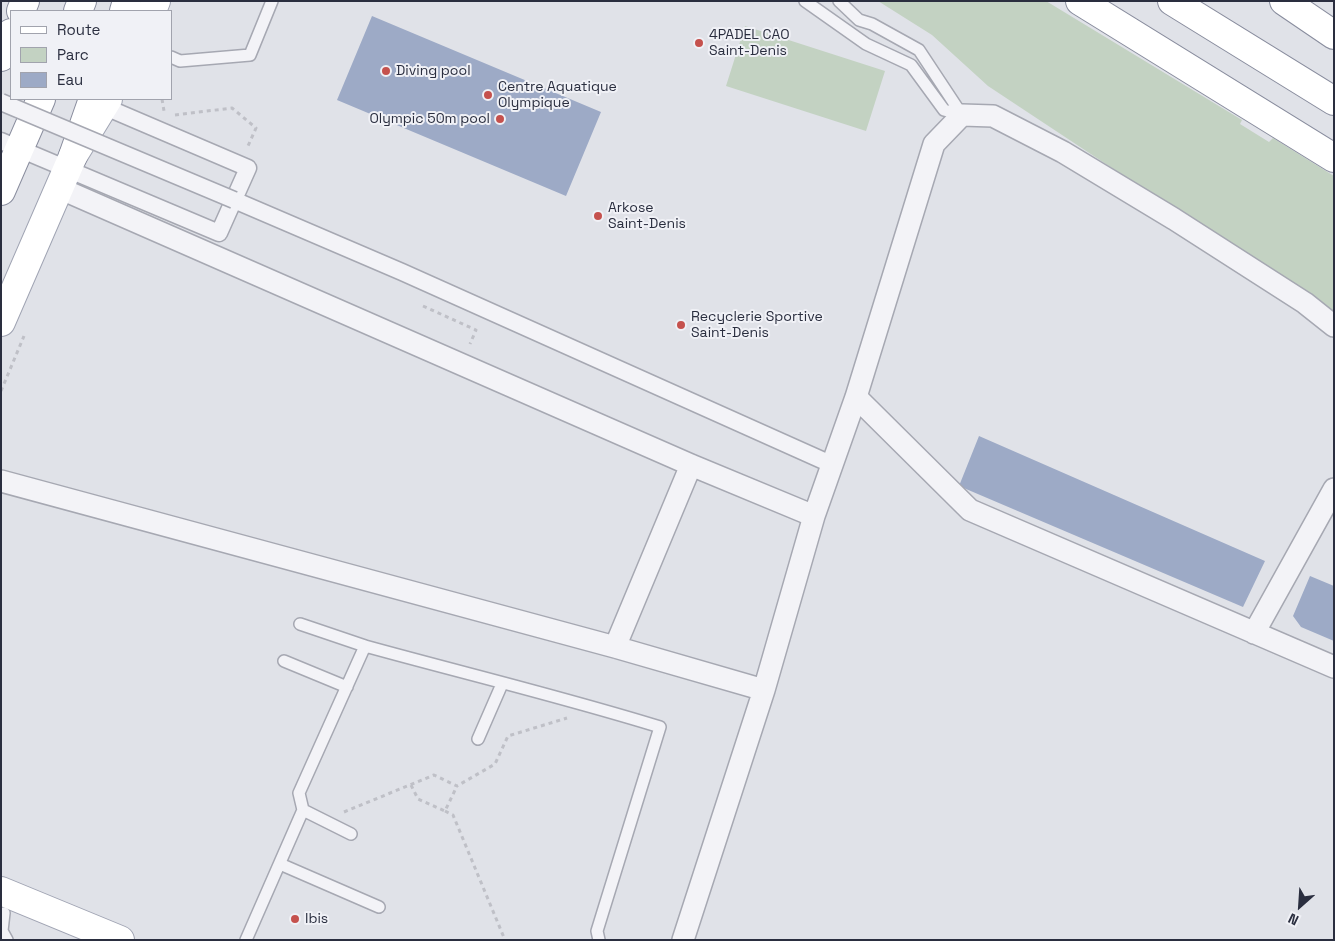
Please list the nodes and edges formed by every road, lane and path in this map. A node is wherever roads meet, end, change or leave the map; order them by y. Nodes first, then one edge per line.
1 (272, 1) edge
2 (805, 1) edge
3 (839, 1) edge
4 (1080, 1) edge
5 (1172, 1) edge
6 (1284, 1) edge
7 (1334, 34) edge
8 (10, 35) edge
9 (1, 57) edge
10 (172, 57) edge
11 (39, 100) edge
12 (162, 100) edge
13 (97, 101) edge
14 (1334, 101) edge
15 (1, 102) edge
16 (174, 115) dead end
17 (962, 115) junction
18 (164, 116) dead end
19 (256, 128) dead end
20 (10, 145) edge
21 (1334, 158) edge
22 (66, 171) junction
23 (1, 191) edge
24 (234, 200) junction
25 (434, 311) dead end
26 (1, 322) edge
27 (1334, 326) edge
28 (461, 364) junction
29 (856, 397) junction
30 (691, 465) junction
31 (832, 465) junction
32 (1, 481) edge
33 (1334, 489) edge
34 (814, 516) junction
35 (300, 624) dead end
36 (1254, 633) junction
37 (365, 646) junction
38 (615, 647) junction
39 (284, 660) dead end
40 (1334, 667) edge
41 (502, 684) junction
42 (347, 687) junction
43 (764, 690) junction
44 (600, 708) junction
45 (478, 739) dead end
46 (411, 785) junction
47 (457, 786) junction
48 (303, 810) junction
49 (445, 811) junction
50 (323, 821) junction
51 (351, 834) dead end
52 (280, 864) junction
53 (2, 905) edge
54 (380, 907) dead end
55 (7, 940) edge
56 (72, 940) edge
57 (120, 940) edge
58 (246, 940) edge
59 (505, 940) edge
60 (599, 940) edge
61 (683, 940) edge

1 - 10 lane
2 - 17 lane
3 - 17 lane
4 - 21 main road
5 - 14 main road
6 - 7 main road
8 - 9 main road
11 - 20 main road
12 - 18 path
13 - 22 main road
13 - 24 street
15 - 24 street, bridge
16 - 19 path
17 - 27 street
17 - 29 street
20 - 22 street
20 - 23 main road
22 - 24 street
22 - 26 main road
22 - 28 street
24 - 31 street
25 - 28 path
28 - 30 street
29 - 31 street
29 - 36 street
30 - 34 street
30 - 38 street
31 - 34 street
32 - 38 street
33 - 36 street
34 - 43 street
35 - 37 lane
36 - 40 street
37 - 41 lane
37 - 42 lane
38 - 43 street
39 - 42 lane
41 - 44 lane
41 - 45 lane
42 - 48 lane
43 - 61 street
44 - 47 path
44 - 60 lane
46 - 47 path
46 - 49 path
46 - 50 path
47 - 49 path
48 - 50 lane
48 - 52 lane
49 - 59 path
50 - 51 lane
52 - 54 lane
52 - 58 lane
53 - 55 lane
53 - 56 main road
53 - 57 main road

